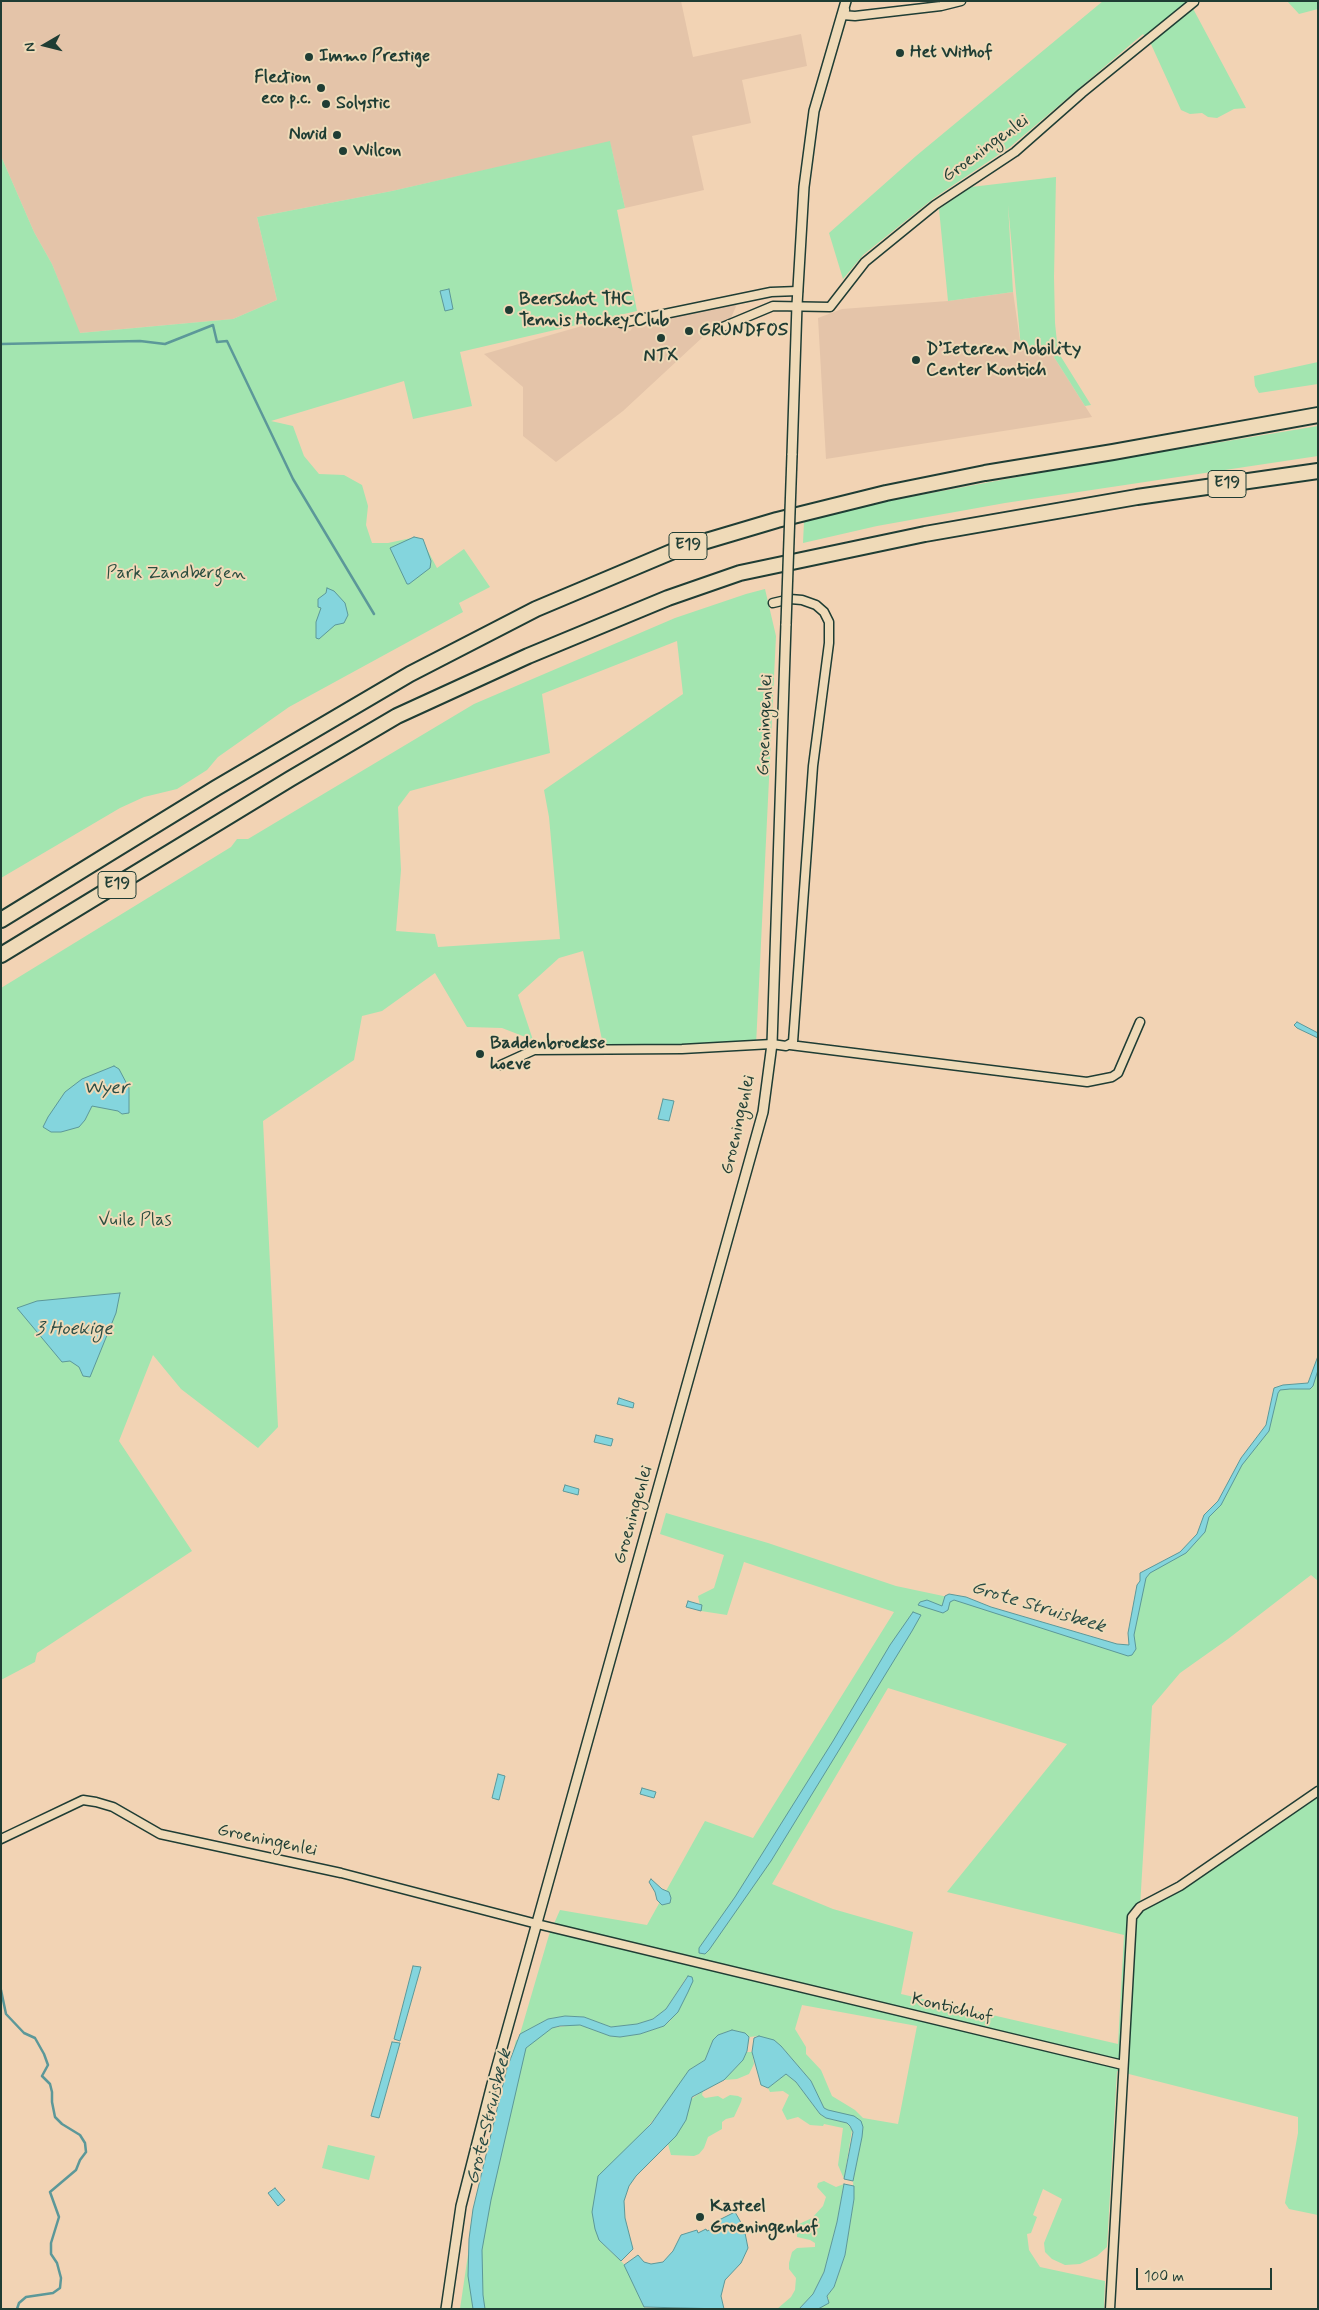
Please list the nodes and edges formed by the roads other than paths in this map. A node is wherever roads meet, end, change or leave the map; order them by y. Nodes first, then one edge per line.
1 (846, 1) edge
2 (850, 1) edge
3 (961, 1) edge
4 (1194, 2) edge
5 (842, 15) junction
6 (798, 291) junction
7 (797, 305) junction
8 (620, 323) dead end
9 (718, 329) dead end
10 (1318, 415) edge
11 (1318, 471) edge
12 (773, 603) dead end
13 (1, 920) edge
14 (1, 955) edge
15 (1140, 1022) dead end
16 (772, 1044) junction
17 (790, 1045) junction
18 (501, 1065) dead end
19 (1318, 1791) edge
20 (1, 1839) edge
21 (537, 1924) junction
22 (1123, 2065) junction
23 (446, 2309) edge
24 (1110, 2309) edge

1 - 5 street, Groeningenlei
2 - 5 street, Groeningenlei
3 - 5 street
4 - 7 street, Groeningenlei
5 - 6 street, Groeningenlei
6 - 7 street, Groeningenlei
6 - 8 street
7 - 9 street, Groeningenlei
7 - 16 street, Groeningenlei, bridge
10 - 13 highway, E19
11 - 14 highway, E19
12 - 17 street
15 - 17 street
16 - 17 street
16 - 18 street
16 - 21 street, Groeningenlei
19 - 22 street
20 - 21 street, Groeningenlei
21 - 22 street, Kontichhof
21 - 23 street, Groeningenlei
22 - 24 street

